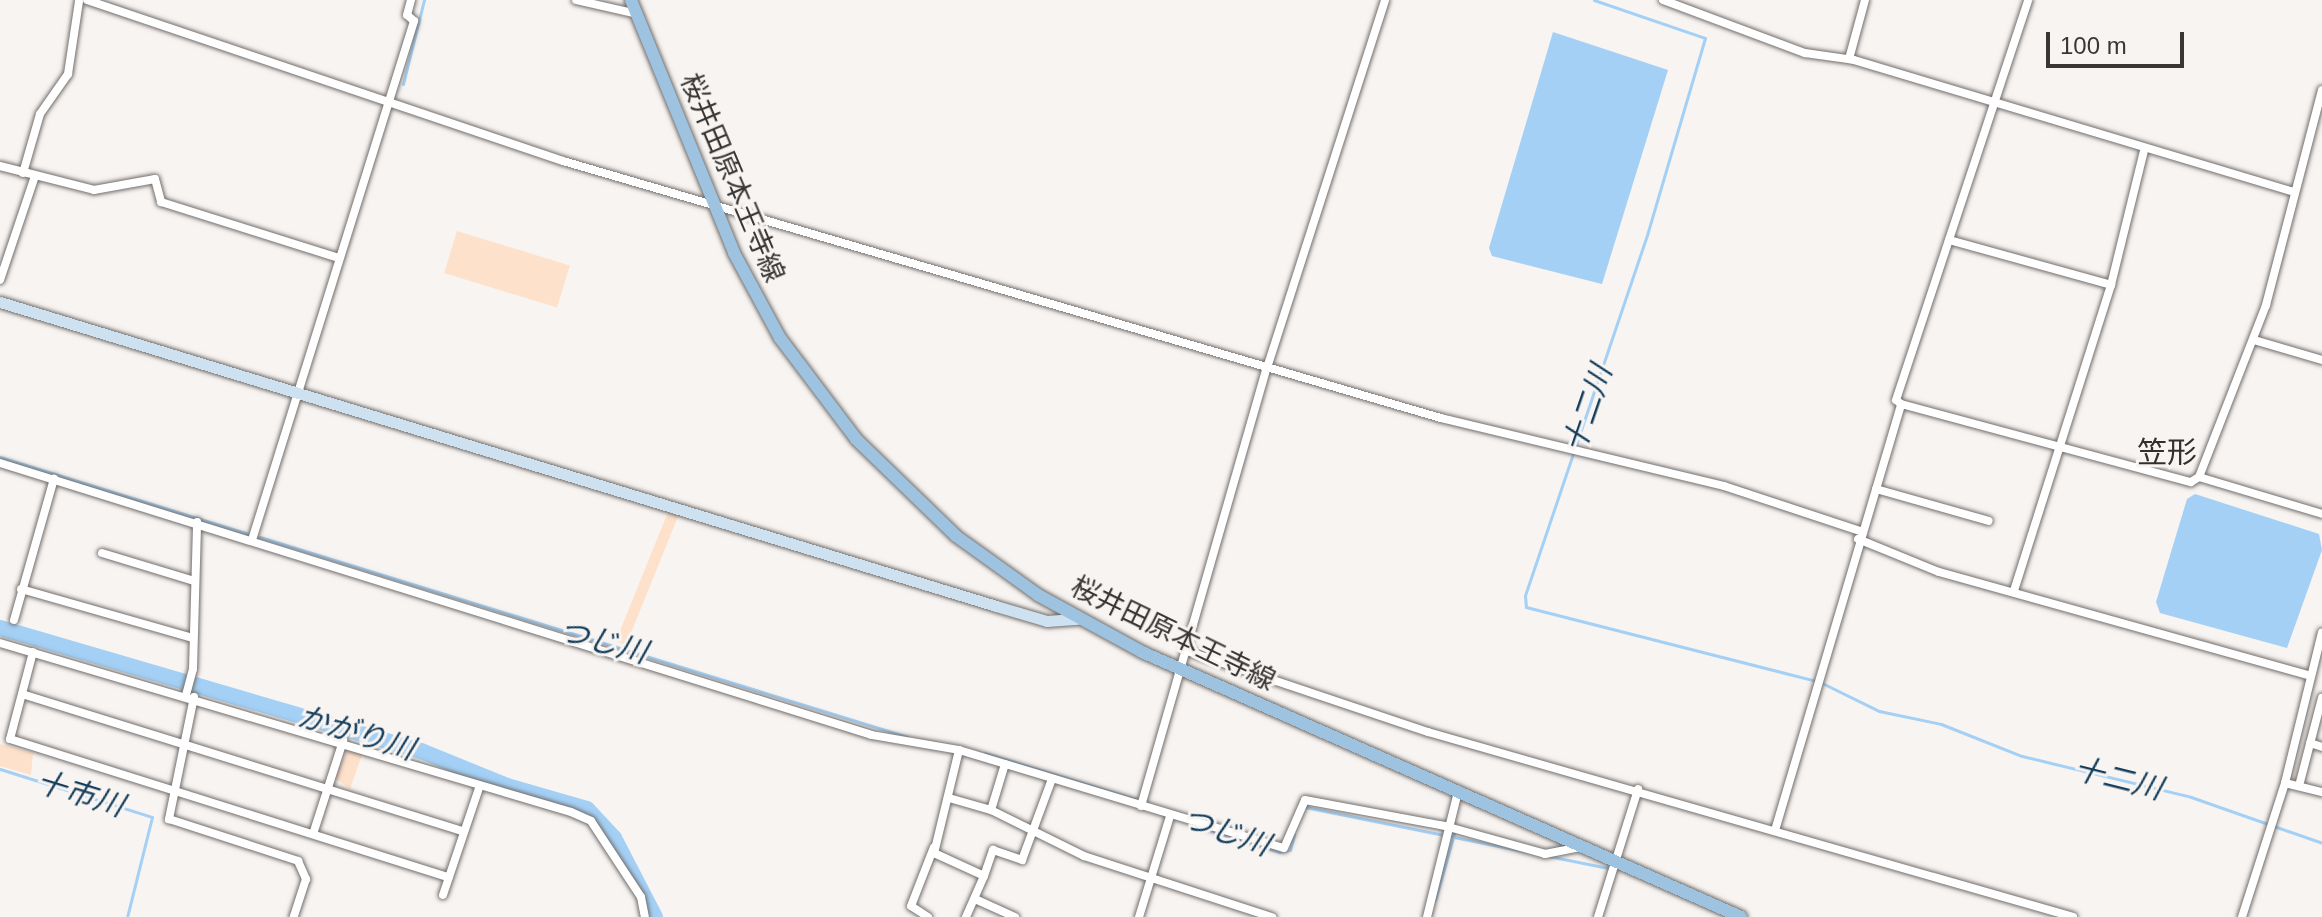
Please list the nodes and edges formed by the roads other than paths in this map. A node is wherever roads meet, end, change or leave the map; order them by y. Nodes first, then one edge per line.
1 (67, 0) edge
2 (82, 0) edge
3 (411, 0) edge
4 (576, 0) edge
5 (631, 0) edge
6 (1385, 0) edge
7 (1663, 0) edge
8 (1865, 0) edge
9 (2028, 0) edge
10 (637, 14) junction
11 (1849, 59) junction
12 (2322, 90) edge
13 (386, 100) junction
14 (1993, 104) junction
15 (2144, 151) junction
16 (0, 166) edge
17 (23, 173) junction
18 (35, 176) junction
19 (2293, 192) junction
20 (713, 203) junction
21 (1949, 240) junction
22 (339, 258) junction
23 (0, 280) edge
24 (2111, 285) junction
25 (0, 302) edge
26 (2254, 340) junction
27 (2322, 360) edge
28 (1267, 368) junction
29 (300, 393) junction
30 (1901, 404) junction
31 (2061, 446) junction
32 (0, 463) edge
33 (2199, 477) junction
34 (54, 479) junction
35 (1876, 489) junction
36 (2322, 514) edge
37 (1989, 521) dead end
38 (197, 522) junction
39 (1861, 536) junction
40 (252, 540) junction
41 (102, 553) dead end
42 (194, 581) junction
43 (21, 589) junction
44 (2014, 590) junction
45 (1078, 619) junction
46 (14, 620) dead end
47 (2322, 632) edge
48 (193, 638) junction
49 (0, 643) edge
50 (1187, 651) junction
51 (33, 652) junction
52 (1181, 668) junction
53 (2309, 675) junction
54 (2306, 690) junction
55 (22, 694) junction
56 (189, 694) junction
57 (2322, 696) edge
58 (343, 741) junction
59 (184, 742) junction
60 (2310, 743) junction
61 (2322, 747) edge
62 (959, 750) junction
63 (1005, 764) junction
64 (1052, 779) junction
65 (2285, 783) junction
66 (2299, 786) junction
67 (328, 787) junction
68 (174, 788) junction
69 (479, 788) junction
70 (1638, 789) junction
71 (1458, 792) junction
72 (2322, 792) edge
73 (949, 798) junction
74 (1141, 806) junction
75 (991, 810) junction
76 (1170, 816) junction
77 (1776, 827) junction
78 (1450, 828) junction
79 (314, 831) junction
80 (464, 832) junction
81 (1035, 832) junction
82 (934, 845) junction
83 (1581, 846) junction
84 (1615, 861) junction
85 (984, 876) junction
86 (449, 877) junction
87 (1152, 879) junction
88 (443, 895) dead end
89 (975, 899) junction
90 (294, 917) edge
91 (645, 917) edge
92 (928, 917) edge
93 (966, 917) edge
94 (1015, 917) edge
95 (1139, 917) edge
96 (1272, 917) edge
97 (1427, 917) edge
98 (1598, 917) edge
99 (1741, 917) edge
100 (2073, 917) edge
101 (2242, 917) edge

1 - 2 street
2 - 13 street
2 - 17 street
3 - 13 street
4 - 10 street
5 - 10 main road, 桜井田原本王寺線
6 - 28 street
7 - 11 street
8 - 11 street
9 - 14 street
10 - 20 main road, 桜井田原本王寺線
11 - 14 street
12 - 19 street
13 - 20 street
13 - 22 street
14 - 15 street
14 - 21 street
15 - 19 street
15 - 24 street
16 - 17 street
17 - 18 street
18 - 22 street
18 - 23 street
19 - 26 street
20 - 28 street
20 - 45 main road, 桜井田原本王寺線
21 - 24 street
21 - 30 street
22 - 29 street
24 - 31 street
25 - 29 street
26 - 27 street
26 - 33 street
28 - 39 street
28 - 50 street
29 - 40 street
29 - 45 street
30 - 31 street
30 - 35 street
31 - 33 street
31 - 44 street
32 - 34 street
33 - 36 street
34 - 38 street
34 - 43 street
35 - 37 street
35 - 39 street
38 - 40 street
38 - 42 street
39 - 44 street
39 - 77 street
40 - 62 street
41 - 42 street
42 - 48 street
43 - 46 street
43 - 48 street
44 - 53 street
45 - 52 main road, 桜井田原本王寺線
47 - 53 street
48 - 56 street
49 - 51 street
50 - 52 street
50 - 70 street
51 - 55 street
51 - 56 street
52 - 71 main road, 桜井田原本王寺線
52 - 74 street
53 - 54 street
54 - 57 street
54 - 65 street
55 - 59 street
55 - 68 street
56 - 58 street
56 - 59 street
57 - 60 street
58 - 67 street
58 - 69 street
59 - 67 street
59 - 68 street
60 - 61 street
60 - 66 street
62 - 63 street
62 - 73 street
63 - 64 street
63 - 75 street
64 - 74 street
64 - 81 street
65 - 66 street
65 - 101 street
66 - 72 street
67 - 79 street
67 - 80 street
68 - 79 street
68 - 90 street
69 - 80 street
69 - 91 street
70 - 77 street
70 - 84 street
71 - 78 street
71 - 83 main road, 桜井田原本王寺線
73 - 75 street
73 - 82 street
74 - 76 street
75 - 81 street
76 - 78 street
76 - 87 street
77 - 100 street
78 - 83 street
78 - 97 street
79 - 86 street
80 - 86 street
81 - 85 street
81 - 87 street
82 - 85 street
82 - 92 street
83 - 84 main road, 桜井田原本王寺線
84 - 98 street
84 - 99 main road, 桜井田原本王寺線
85 - 89 street
86 - 88 street
87 - 95 street
87 - 96 street
89 - 93 street
89 - 94 street

